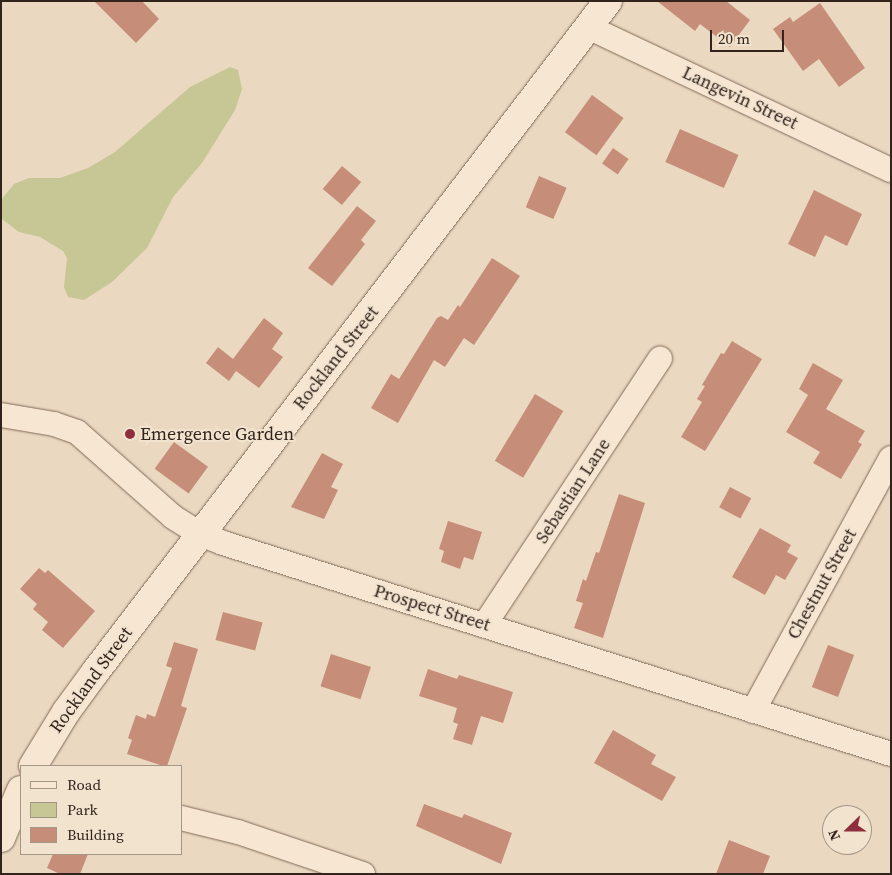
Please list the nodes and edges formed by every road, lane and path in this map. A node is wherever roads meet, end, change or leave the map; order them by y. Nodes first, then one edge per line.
1 (608, 1) edge
2 (588, 27) junction
3 (891, 170) edge
4 (660, 359) dead end
5 (1, 415) edge
6 (891, 458) edge
7 (200, 534) junction
8 (485, 624) junction
9 (753, 710) junction
10 (891, 754) edge
11 (34, 765) edge
12 (20, 792) edge
13 (182, 818) edge
14 (1, 838) edge
15 (363, 874) edge

1 - 2 street, Rockland Street
2 - 3 street, Langevin Street
2 - 7 street, Rockland Street
4 - 8 street, Sebastian Lane
5 - 7 street, Prospect Street
6 - 9 street, Chestnut Street
7 - 8 street, Prospect Street
7 - 11 street, Rockland Street
8 - 9 street, Prospect Street
9 - 10 street, Prospect Street
12 - 14 street
13 - 15 street

